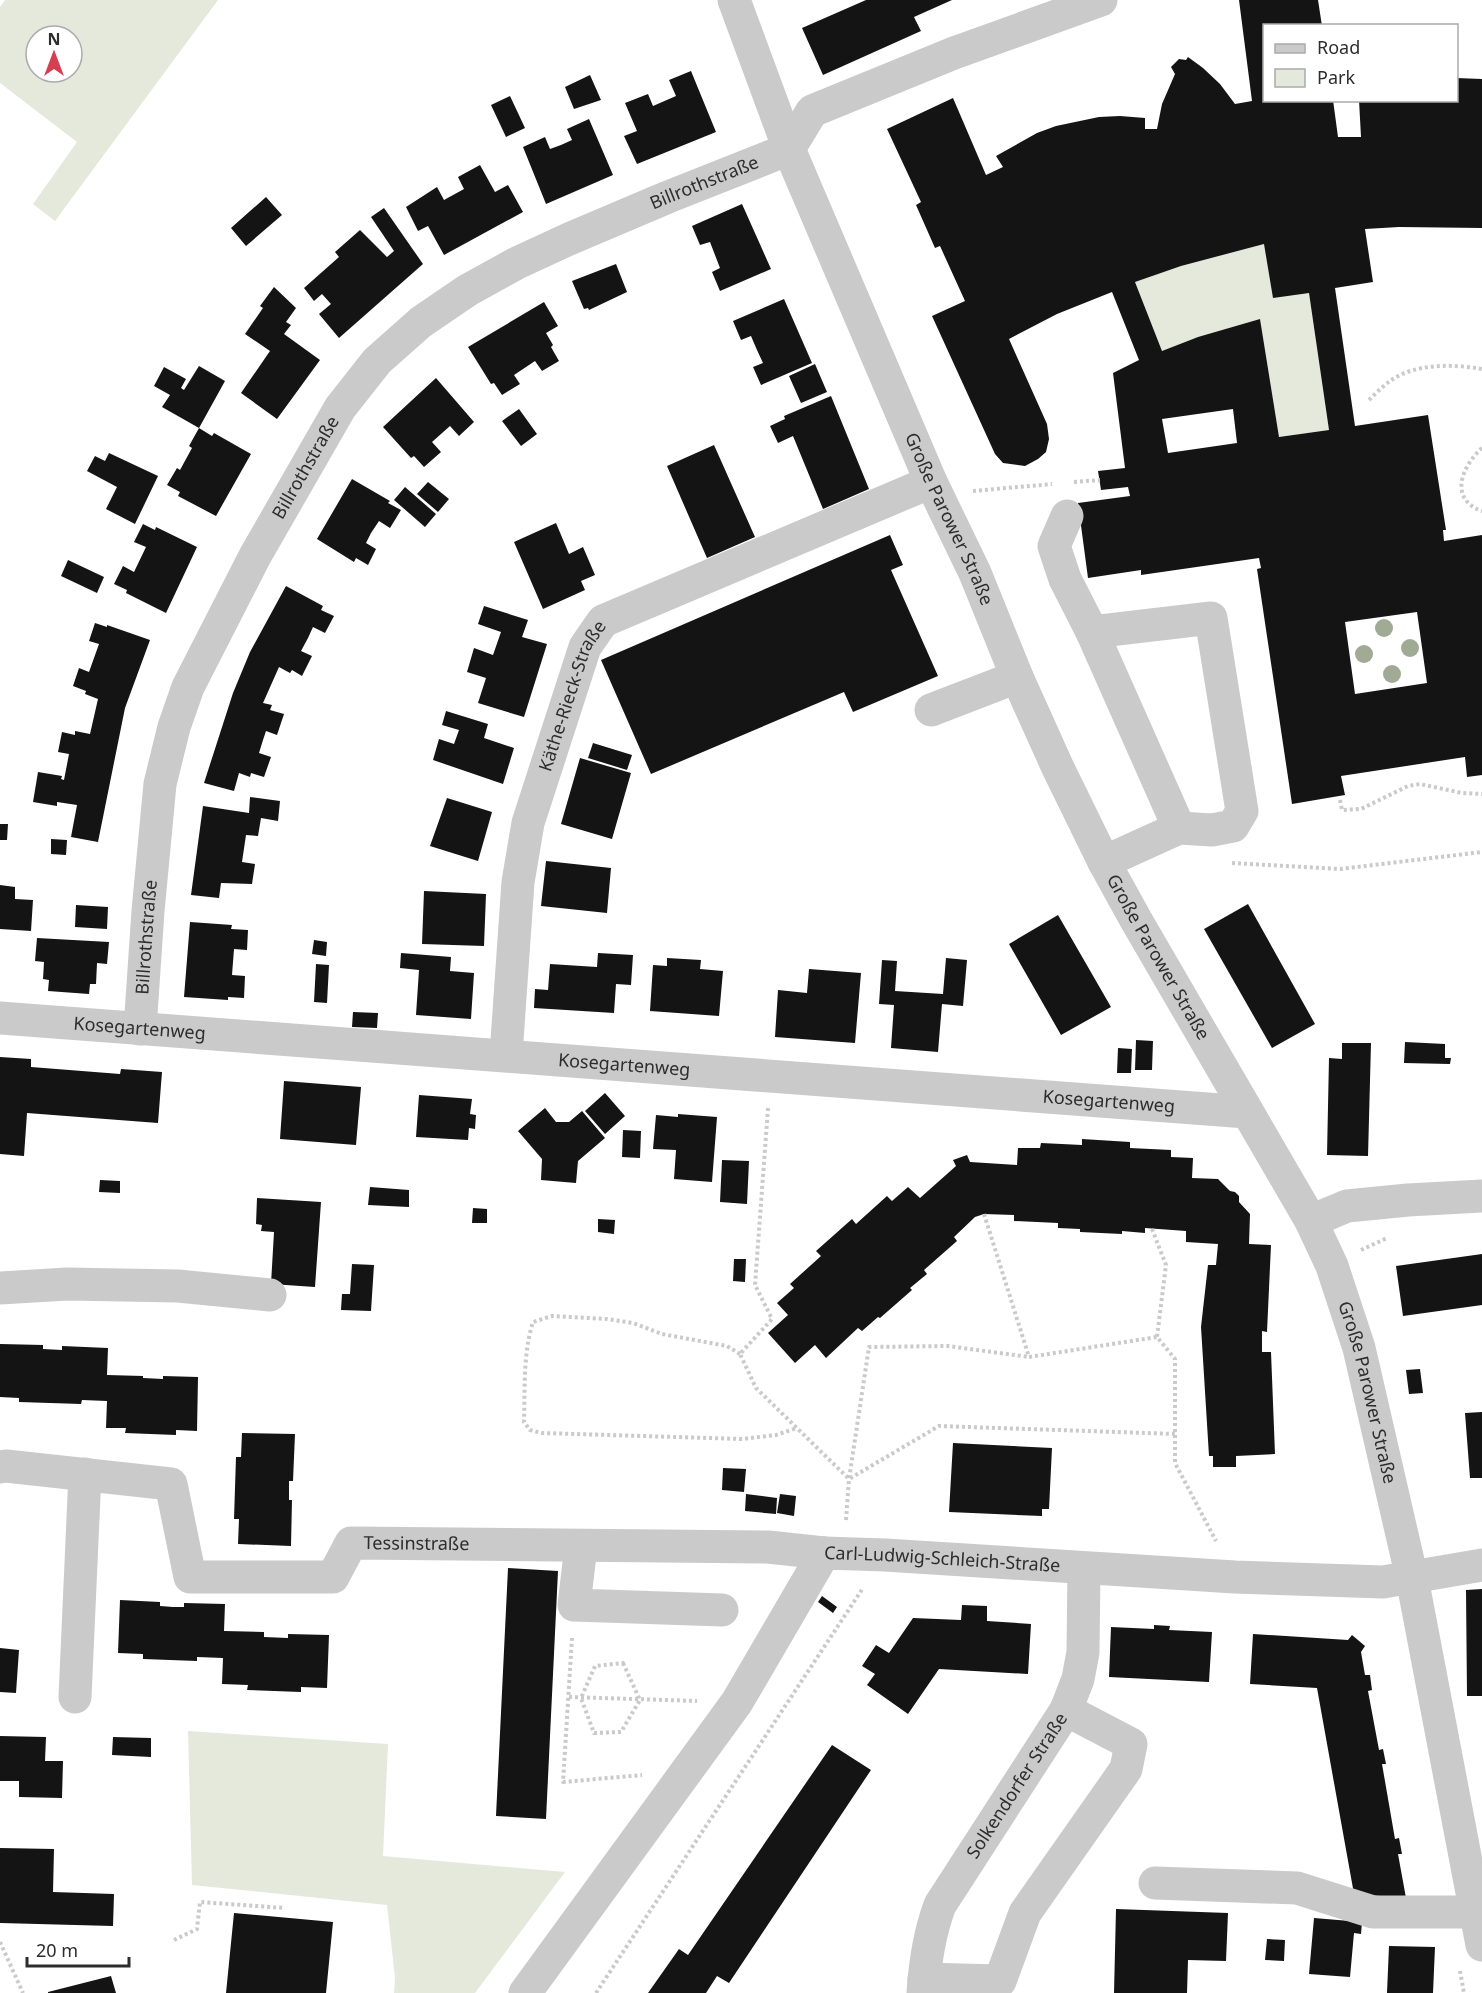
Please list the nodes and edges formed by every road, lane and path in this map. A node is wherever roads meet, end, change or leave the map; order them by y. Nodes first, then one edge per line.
1 (734, 0) edge
2 (1101, 0) edge
3 (789, 148) junction
4 (1482, 369) edge
5 (1369, 400) dead end
6 (1482, 448) edge
7 (1100, 480) dead end
8 (967, 481) dead end
9 (931, 482) junction
10 (1070, 483) dead end
11 (1059, 484) dead end
12 (972, 492) junction
13 (976, 501) dead end
14 (1482, 511) edge
15 (1067, 516) dead end
16 (1092, 632) junction
17 (1017, 677) junction
18 (931, 710) dead end
19 (1482, 794) edge
20 (1340, 800) dead end
21 (1179, 828) junction
22 (1482, 852) edge
23 (1104, 862) junction
24 (1225, 862) dead end
25 (0, 1018) edge
26 (140, 1029) junction
27 (506, 1055) junction
28 (771, 1076) junction
29 (1247, 1112) junction
30 (1482, 1196) edge
31 (984, 1214) dead end
32 (1311, 1221) junction
33 (1152, 1229) dead end
34 (0, 1288) edge
35 (270, 1295) dead end
36 (1157, 1337) junction
37 (740, 1354) junction
38 (1029, 1357) junction
39 (797, 1428) junction
40 (1176, 1434) junction
41 (0, 1467) edge
42 (85, 1474) junction
43 (849, 1479) junction
44 (581, 1545) junction
45 (834, 1553) junction
46 (885, 1555) junction
47 (1482, 1565) edge
48 (1084, 1569) junction
49 (1235, 1576) junction
50 (1412, 1578) junction
51 (806, 1583) junction
52 (864, 1588) junction
53 (574, 1605) junction
54 (722, 1610) dead end
55 (75, 1697) dead end
56 (569, 1697) junction
57 (581, 1698) junction
58 (640, 1700) junction
59 (736, 1702) junction
60 (1066, 1710) junction
61 (687, 1771) junction
62 (1155, 1883) dead end
63 (285, 1908) dead end
64 (1476, 1912) junction
65 (174, 1940) dead end
66 (0, 1942) edge
67 (1471, 1954) edge
68 (923, 1986) edge
69 (23, 1993) edge
70 (525, 1993) edge
71 (597, 1993) edge
72 (1464, 1993) edge

1 - 3 street, Große Parower Straße
2 - 3 street
3 - 9 street, Große Parower Straße
3 - 26 street, Billrothstraße
4 - 5 path
6 - 14 path
7 - 10 path
8 - 12 path
9 - 17 street, Große Parower Straße
9 - 27 street, Käthe-Rieck-Straße
11 - 12 path
12 - 13 path
15 - 16 street
16 - 21 street
16 - 21 street
17 - 18 street
17 - 23 street, Große Parower Straße
19 - 20 path
21 - 23 street
22 - 24 path
23 - 29 street, Große Parower Straße
25 - 26 street, Kosegartenweg
26 - 27 street, Kosegartenweg
27 - 28 street, Kosegartenweg
28 - 29 street, Kosegartenweg
28 - 37 path
29 - 32 street, Große Parower Straße
30 - 32 street
31 - 38 path
32 - 50 street, Große Parower Straße
33 - 36 path
34 - 35 street
36 - 38 path
36 - 40 path
37 - 39 path
37 - 39 path
38 - 43 path
39 - 43 path
40 - 43 path
40 - 49 path
41 - 42 street, Tessinstraße
42 - 44 street, Tessinstraße
42 - 55 street
43 - 45 path
44 - 45 street, Tessinstraße
44 - 53 street
45 - 46 street, Carl-Ludwig-Schleich-Straße
45 - 51 street, Carl-Ludwig-Schleich-Straße
46 - 48 street, Carl-Ludwig-Schleich-Straße
46 - 52 path
47 - 50 street, Carl-Ludwig-Schleich-Straße
48 - 49 street, Carl-Ludwig-Schleich-Straße
48 - 60 street, Solkendorfer Straße
49 - 50 street, Carl-Ludwig-Schleich-Straße
50 - 64 street, Große Parower Straße
51 - 52 path
51 - 59 street, Carl-Ludwig-Schleich-Straße
52 - 71 path
53 - 54 street
53 - 56 path
56 - 57 path
56 - 61 path
57 - 58 path
57 - 58 path
57 - 58 path
58 - 59 path
59 - 61 street, Carl-Ludwig-Schleich-Straße
60 - 68 street, Solkendorfer Straße
60 - 68 street
61 - 70 street, Carl-Ludwig-Schleich-Straße
62 - 64 street
63 - 65 path
64 - 67 street, Große Parower Straße
66 - 69 path
67 - 72 path

